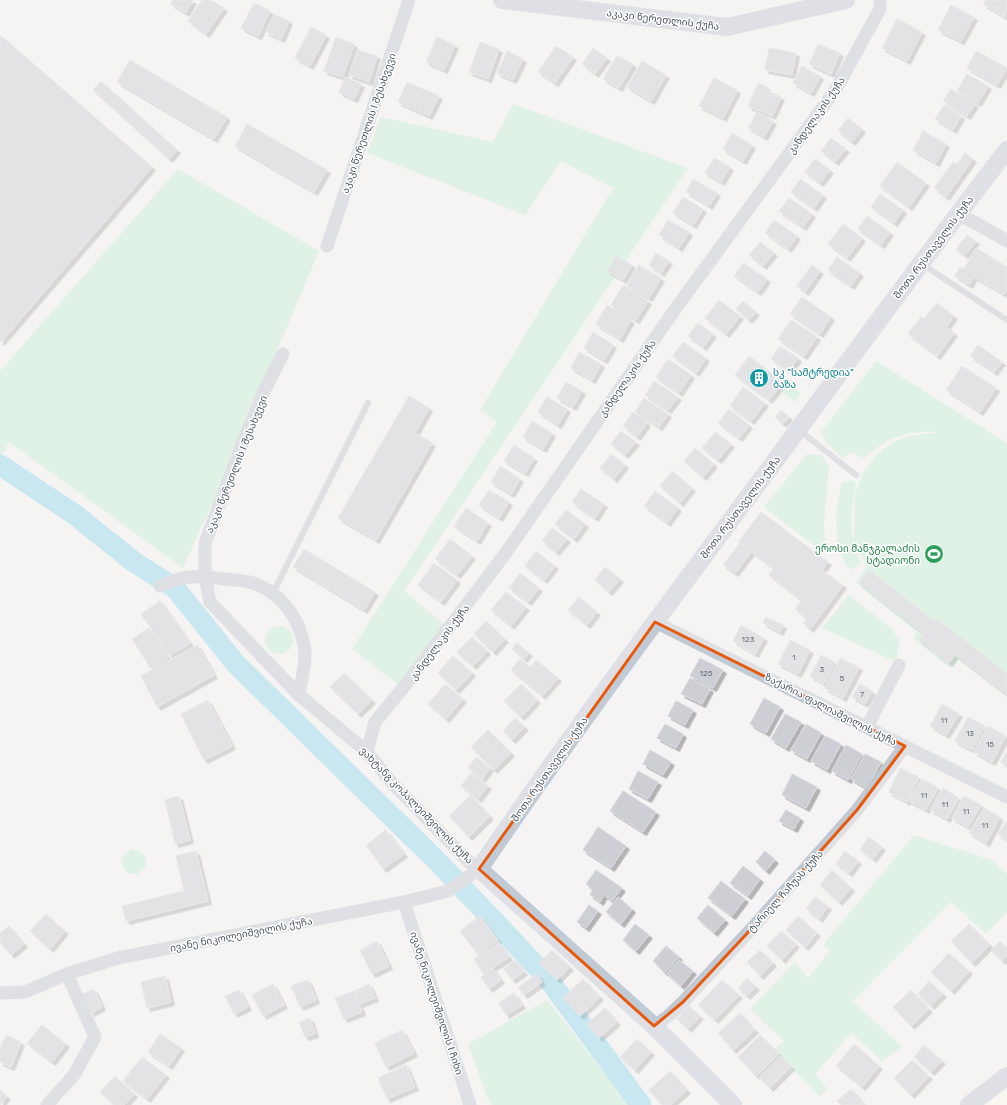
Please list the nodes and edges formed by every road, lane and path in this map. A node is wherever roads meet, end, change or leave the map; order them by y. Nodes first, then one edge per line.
1 (409, 0) edge
2 (502, 0) edge
3 (846, 0) edge
4 (880, 0) edge
5 (523, 1) edge
6 (1007, 150) edge
7 (957, 214) junction
8 (1007, 241) edge
9 (327, 246) dead end
10 (921, 263) junction
11 (1007, 320) edge
12 (283, 354) dead end
13 (368, 402) dead end
14 (798, 429) junction
15 (856, 475) dead end
16 (205, 577) junction
17 (160, 586) dead end
18 (272, 593) junction
19 (655, 622) junction
20 (900, 666) dead end
21 (299, 695) junction
22 (867, 728) junction
23 (905, 746) junction
24 (367, 752) junction
25 (1007, 797) edge
26 (479, 869) junction
27 (404, 902) junction
28 (67, 974) junction
29 (0, 993) edge
30 (654, 1026) junction
31 (1007, 1076) edge
32 (47, 1105) edge
33 (470, 1105) edge
34 (733, 1105) edge
35 (969, 1105) edge

1 - 9 street, აკაკი წერეთლის I შესახვევი
2 - 5 street, აკაკი წერეთლის ქუჩა
3 - 5 street, აკაკი წერეთლის ქუჩა
4 - 24 street, კანდელაკის ქუჩა
6 - 7 street, შოთა რუსთაველის ქუჩა
7 - 8 street
7 - 10 street, შოთა რუსთაველის ქუჩა
10 - 11 lane
10 - 14 street, შოთა რუსთაველის ქუჩა
12 - 16 street, აკაკი წერეთლის I შესახვევი
13 - 18 lane
14 - 15 lane
14 - 19 street, შოთა რუსთაველის ქუჩა
16 - 17 street
16 - 18 street
16 - 21 street, ვახტანგ კოპალეიშვილის ქუჩა
18 - 21 street
19 - 22 street, ზაქარია ფალიაშვილის ქუჩა
19 - 26 street, შოთა რუსთაველის ქუჩა
20 - 22 street
21 - 24 street, ვახტანგ კოპალეიშვილის ქუჩა
22 - 23 street, ზაქარია ფალიაშვილის ქუჩა
23 - 25 street, ზაქარია ფალიაშვილის ქუჩა
23 - 30 street, ტარიელ ჩაჩუას ქუჩა
24 - 26 street, ვახტანგ კოპალეიშვილის ქუჩა
26 - 27 street, ივანე ნიკოლეიშვილის ქუჩა
26 - 30 street, ვახტანგ კოპალეიშვილის ქუჩა
27 - 28 street, ივანე ნიკოლეიშვილის ქუჩა
27 - 33 street, ივანე ნიკოლეიშვილის I ჩიხი
28 - 29 street, ივანე ნიკოლეიშვილის ქუჩა
28 - 32 street
30 - 34 street, ვახტანგ კოპალეიშვილის ქუჩა
31 - 35 street

